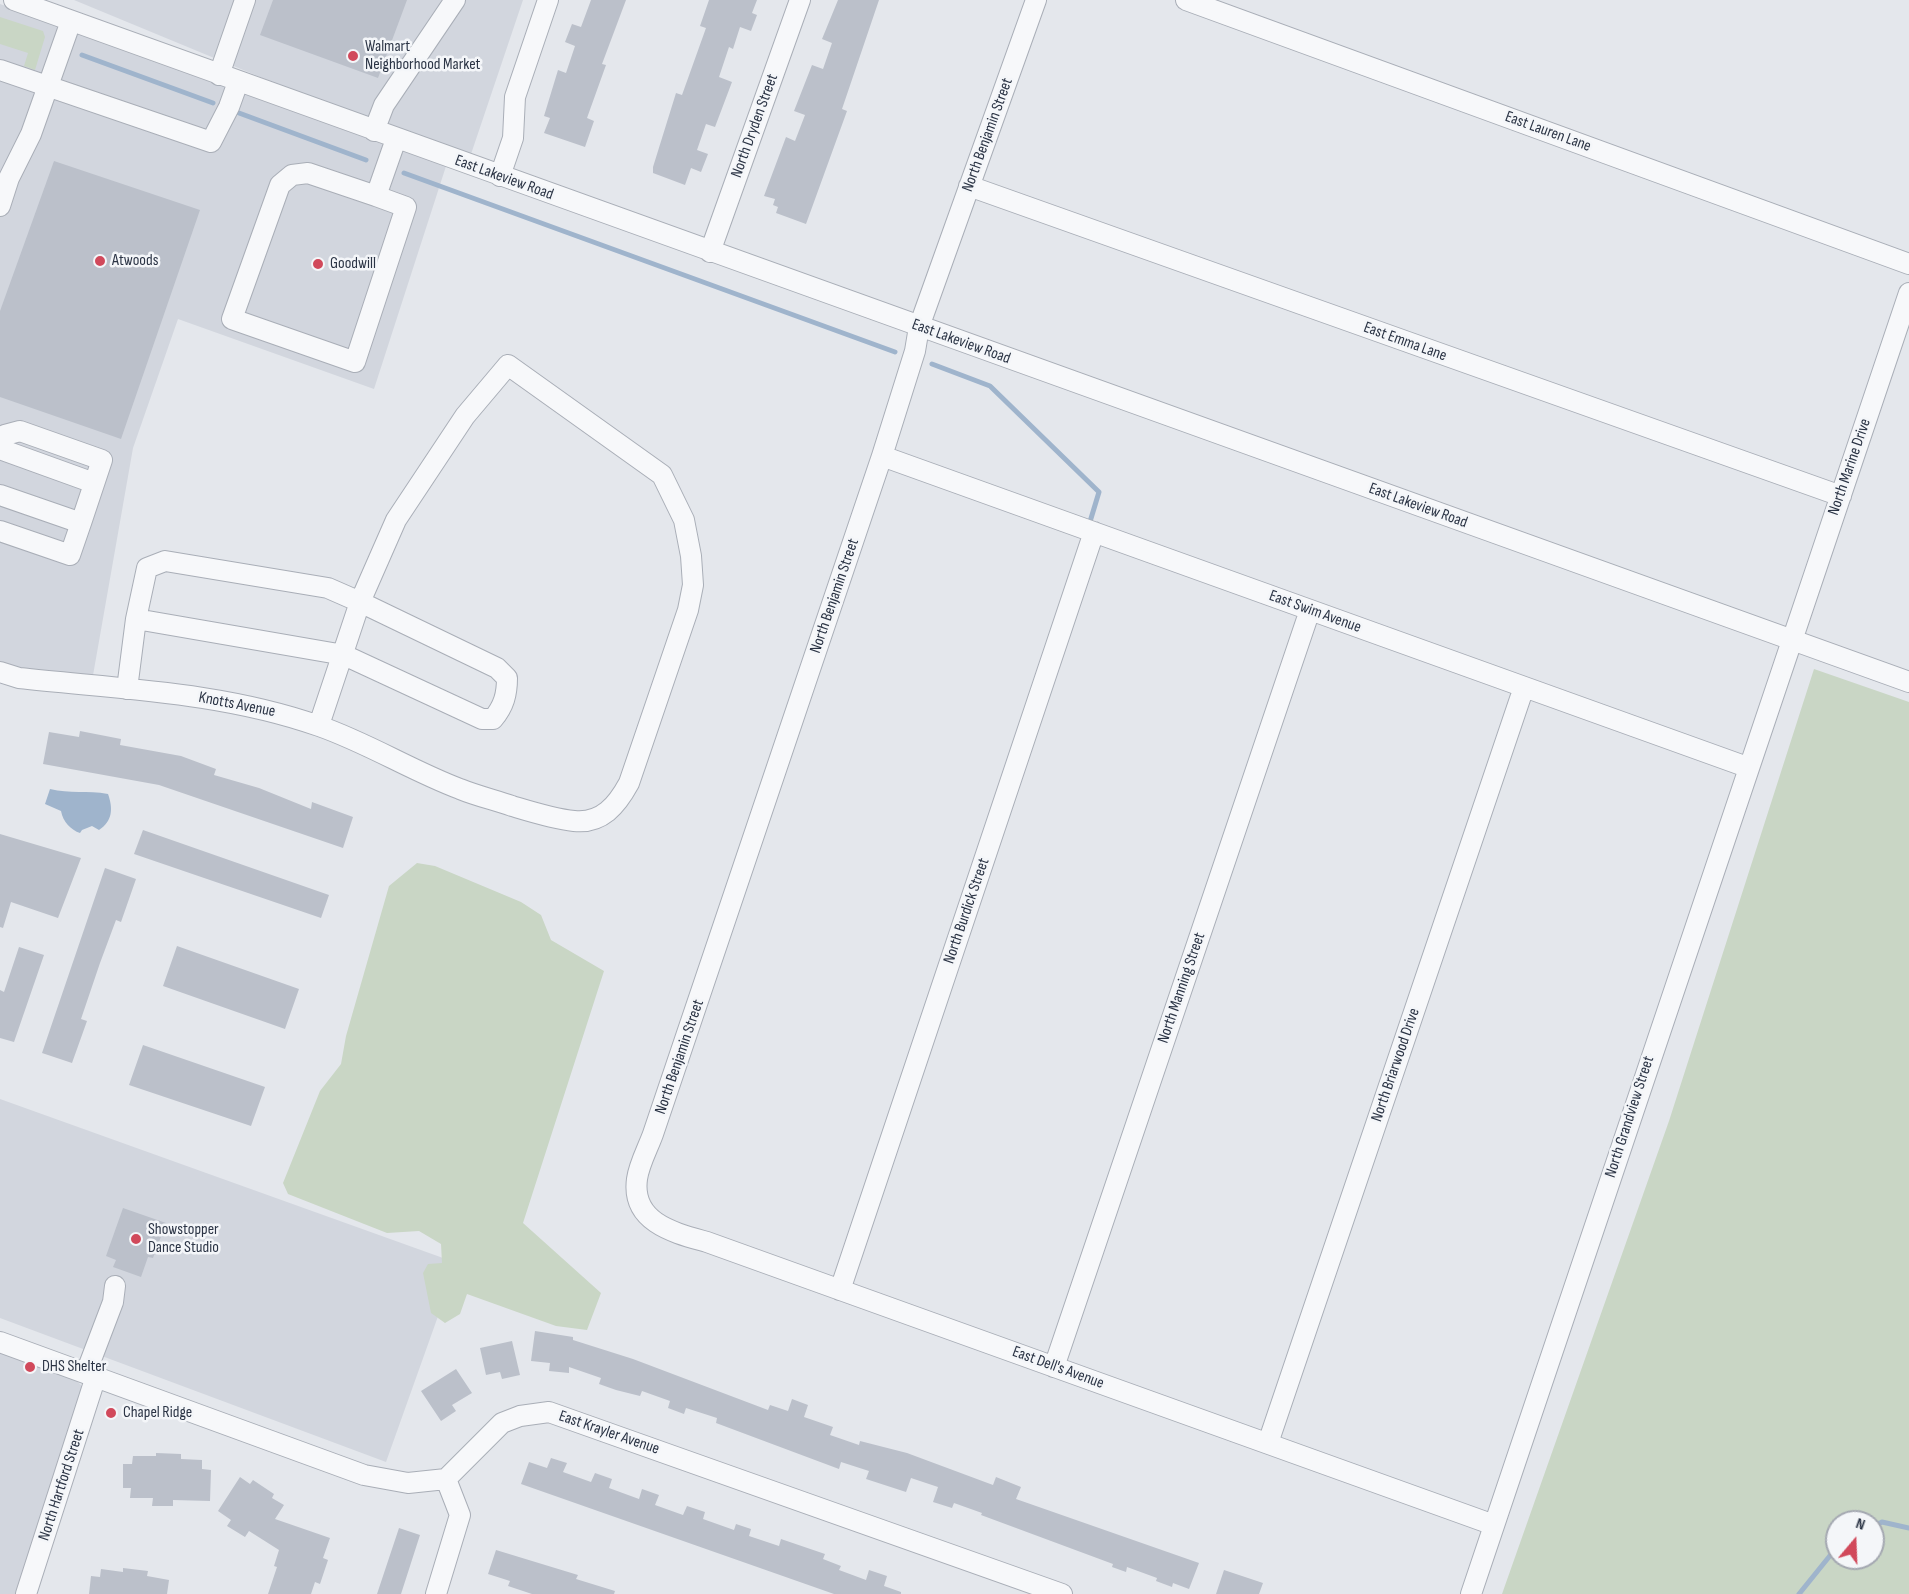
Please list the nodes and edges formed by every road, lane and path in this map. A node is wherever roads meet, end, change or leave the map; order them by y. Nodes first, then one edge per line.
1 (14, 0) edge
2 (245, 0) edge
3 (455, 0) edge
4 (548, 0) edge
5 (800, 0) edge
6 (1036, 0) edge
7 (1186, 0) edge
8 (70, 21) junction
9 (0, 70) edge
10 (219, 75) junction
11 (238, 82) junction
12 (48, 86) junction
13 (374, 131) junction
14 (396, 139) junction
15 (500, 176) junction
16 (969, 186) junction
17 (376, 196) junction
18 (0, 206) edge
19 (710, 252) junction
20 (1909, 264) edge
21 (1909, 293) edge
22 (919, 327) junction
23 (0, 449) edge
24 (882, 456) junction
25 (0, 495) edge
26 (1841, 496) junction
27 (81, 523) junction
28 (0, 531) edge
29 (1094, 532) junction
30 (360, 602) junction
31 (1310, 610) junction
32 (136, 619) junction
33 (1792, 641) junction
34 (344, 655) junction
35 (0, 672) edge
36 (1909, 682) edge
37 (1524, 687) junction
38 (127, 689) junction
39 (319, 725) junction
40 (1747, 767) junction
41 (637, 1192) joint
42 (115, 1286) dead end
43 (840, 1290) junction
44 (0, 1342) edge
45 (1054, 1366) junction
46 (91, 1374) junction
47 (1268, 1443) junction
48 (446, 1479) junction
49 (1494, 1525) junction
50 (1029, 1588) edge
51 (26, 1594) edge
52 (436, 1594) edge
53 (1062, 1594) edge
54 (1471, 1594) edge

1 - 8 street, East Lakeview Road
2 - 10 street
3 - 13 street
4 - 15 street
5 - 19 street, North Dryden Street
6 - 16 street, North Benjamin Street
7 - 20 street, East Lauren Lane
8 - 10 street, East Lakeview Road
8 - 12 street
9 - 12 street
10 - 11 street, East Lakeview Road
11 - 12 street
11 - 13 street, East Lakeview Road
12 - 18 street
13 - 14 street, East Lakeview Road
14 - 15 street, East Lakeview Road
14 - 17 street
15 - 19 street, East Lakeview Road
16 - 22 street, North Benjamin Street
16 - 26 street, East Emma Lane
17 - 17 street
19 - 22 street, East Lakeview Road
21 - 26 street, North Marine Drive
22 - 24 street, North Benjamin Street
22 - 33 street, East Lakeview Road
23 - 27 street
24 - 29 street, East Swim Avenue
24 - 41 street, North Benjamin Street
25 - 27 street
26 - 33 street, North Marine Drive
27 - 28 street
29 - 31 street, East Swim Avenue
29 - 43 street, North Burdick Street
30 - 32 street
30 - 34 street
30 - 34 street
30 - 39 street, Knotts Avenue
31 - 37 street, East Swim Avenue
31 - 45 street, North Manning Street
32 - 34 street
32 - 38 street
33 - 36 street, East Lakeview Road
33 - 40 street, North Grandview Street
34 - 39 street
35 - 38 street, Knotts Avenue
37 - 40 street, East Swim Avenue
37 - 47 street, North Briarwood Drive
38 - 39 street, Knotts Avenue
40 - 49 street, North Grandview Street
41 - 43 street, East Dell's Avenue
42 - 46 street, North Hartford Street
43 - 45 street, East Dell's Avenue
44 - 46 street
45 - 47 street, East Dell's Avenue
46 - 48 street
46 - 51 street, North Hartford Street
47 - 49 street, East Dell's Avenue
48 - 50 street, East Krayler Avenue
48 - 52 street
49 - 54 street, North Grandview Street
50 - 53 street, East Krayler Avenue

